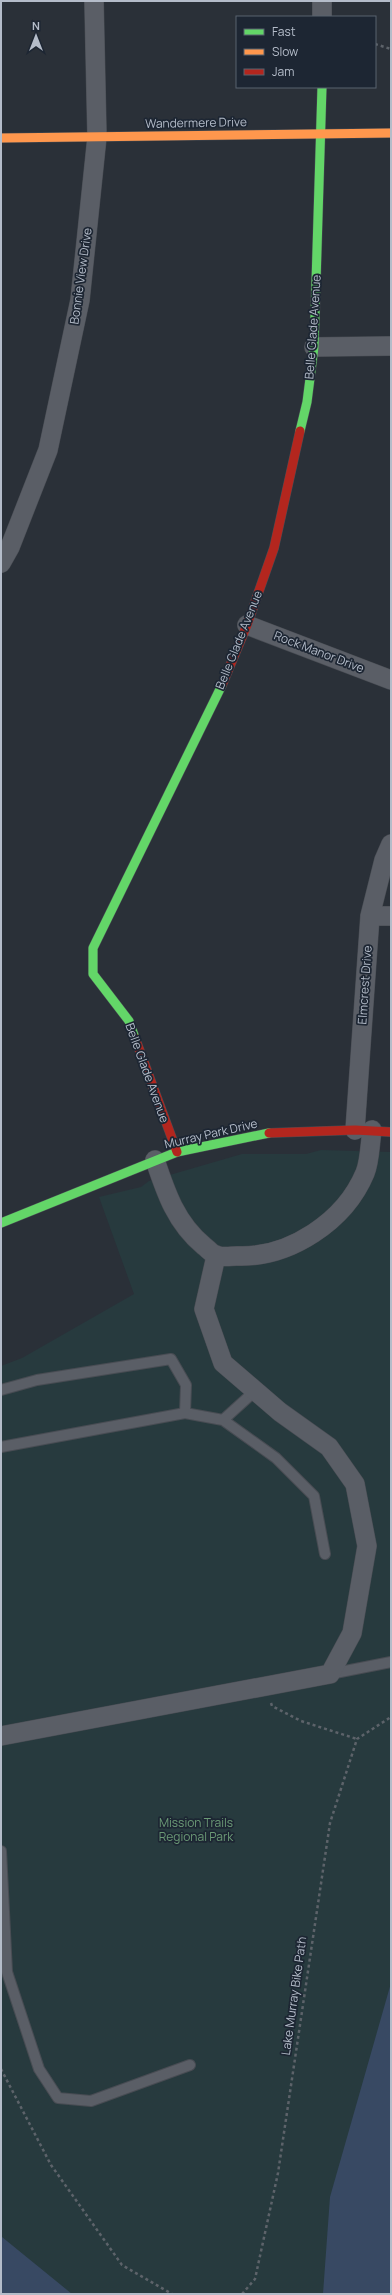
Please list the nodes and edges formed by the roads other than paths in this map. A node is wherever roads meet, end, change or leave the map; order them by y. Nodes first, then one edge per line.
1 (94, 1) edge
2 (322, 1) edge
3 (322, 16) edge
4 (322, 88) edge
5 (391, 132) edge
6 (322, 134) junction
7 (97, 137) junction
8 (1, 138) edge
9 (391, 346) edge
10 (314, 347) junction
11 (1, 563) edge
12 (247, 625) junction
13 (391, 680) edge
14 (391, 844) edge
15 (370, 916) junction
16 (391, 916) edge
17 (363, 1130) junction
18 (391, 1132) edge
19 (177, 1152) junction
20 (155, 1160) junction
21 (1, 1223) edge
22 (216, 1256) junction
23 (1, 1390) edge
24 (255, 1391) junction
25 (185, 1414) junction
26 (224, 1420) junction
27 (1, 1447) edge
28 (325, 1554) dead end
29 (391, 1662) edge
30 (330, 1674) junction
31 (1, 1736) edge
32 (1, 1851) edge
33 (190, 2065) dead end

1 - 7 street, Bonnie View Drive
2 - 3 street
4 - 6 street, Belle Glade Avenue
5 - 6 street, Wandermere Drive
6 - 7 street, Wandermere Drive
6 - 10 street, Belle Glade Avenue
7 - 8 street, Wandermere Drive
7 - 11 street, Bonnie View Drive
9 - 10 street
10 - 12 street, Belle Glade Avenue
12 - 13 street, Rock Manor Drive
12 - 19 street, Belle Glade Avenue
14 - 15 street, Elmcrest Drive
15 - 16 street
15 - 17 street, Elmcrest Drive
17 - 18 street, Murray Park Drive
17 - 19 street, Murray Park Drive
17 - 22 street, Elmcrest Drive
19 - 20 street, Murray Park Drive
20 - 21 street, Murray Park Drive
20 - 22 street
22 - 24 street
23 - 25 lane
24 - 26 lane
24 - 30 street
25 - 26 lane
25 - 27 lane
26 - 28 lane
29 - 30 lane
30 - 31 street
32 - 33 lane

